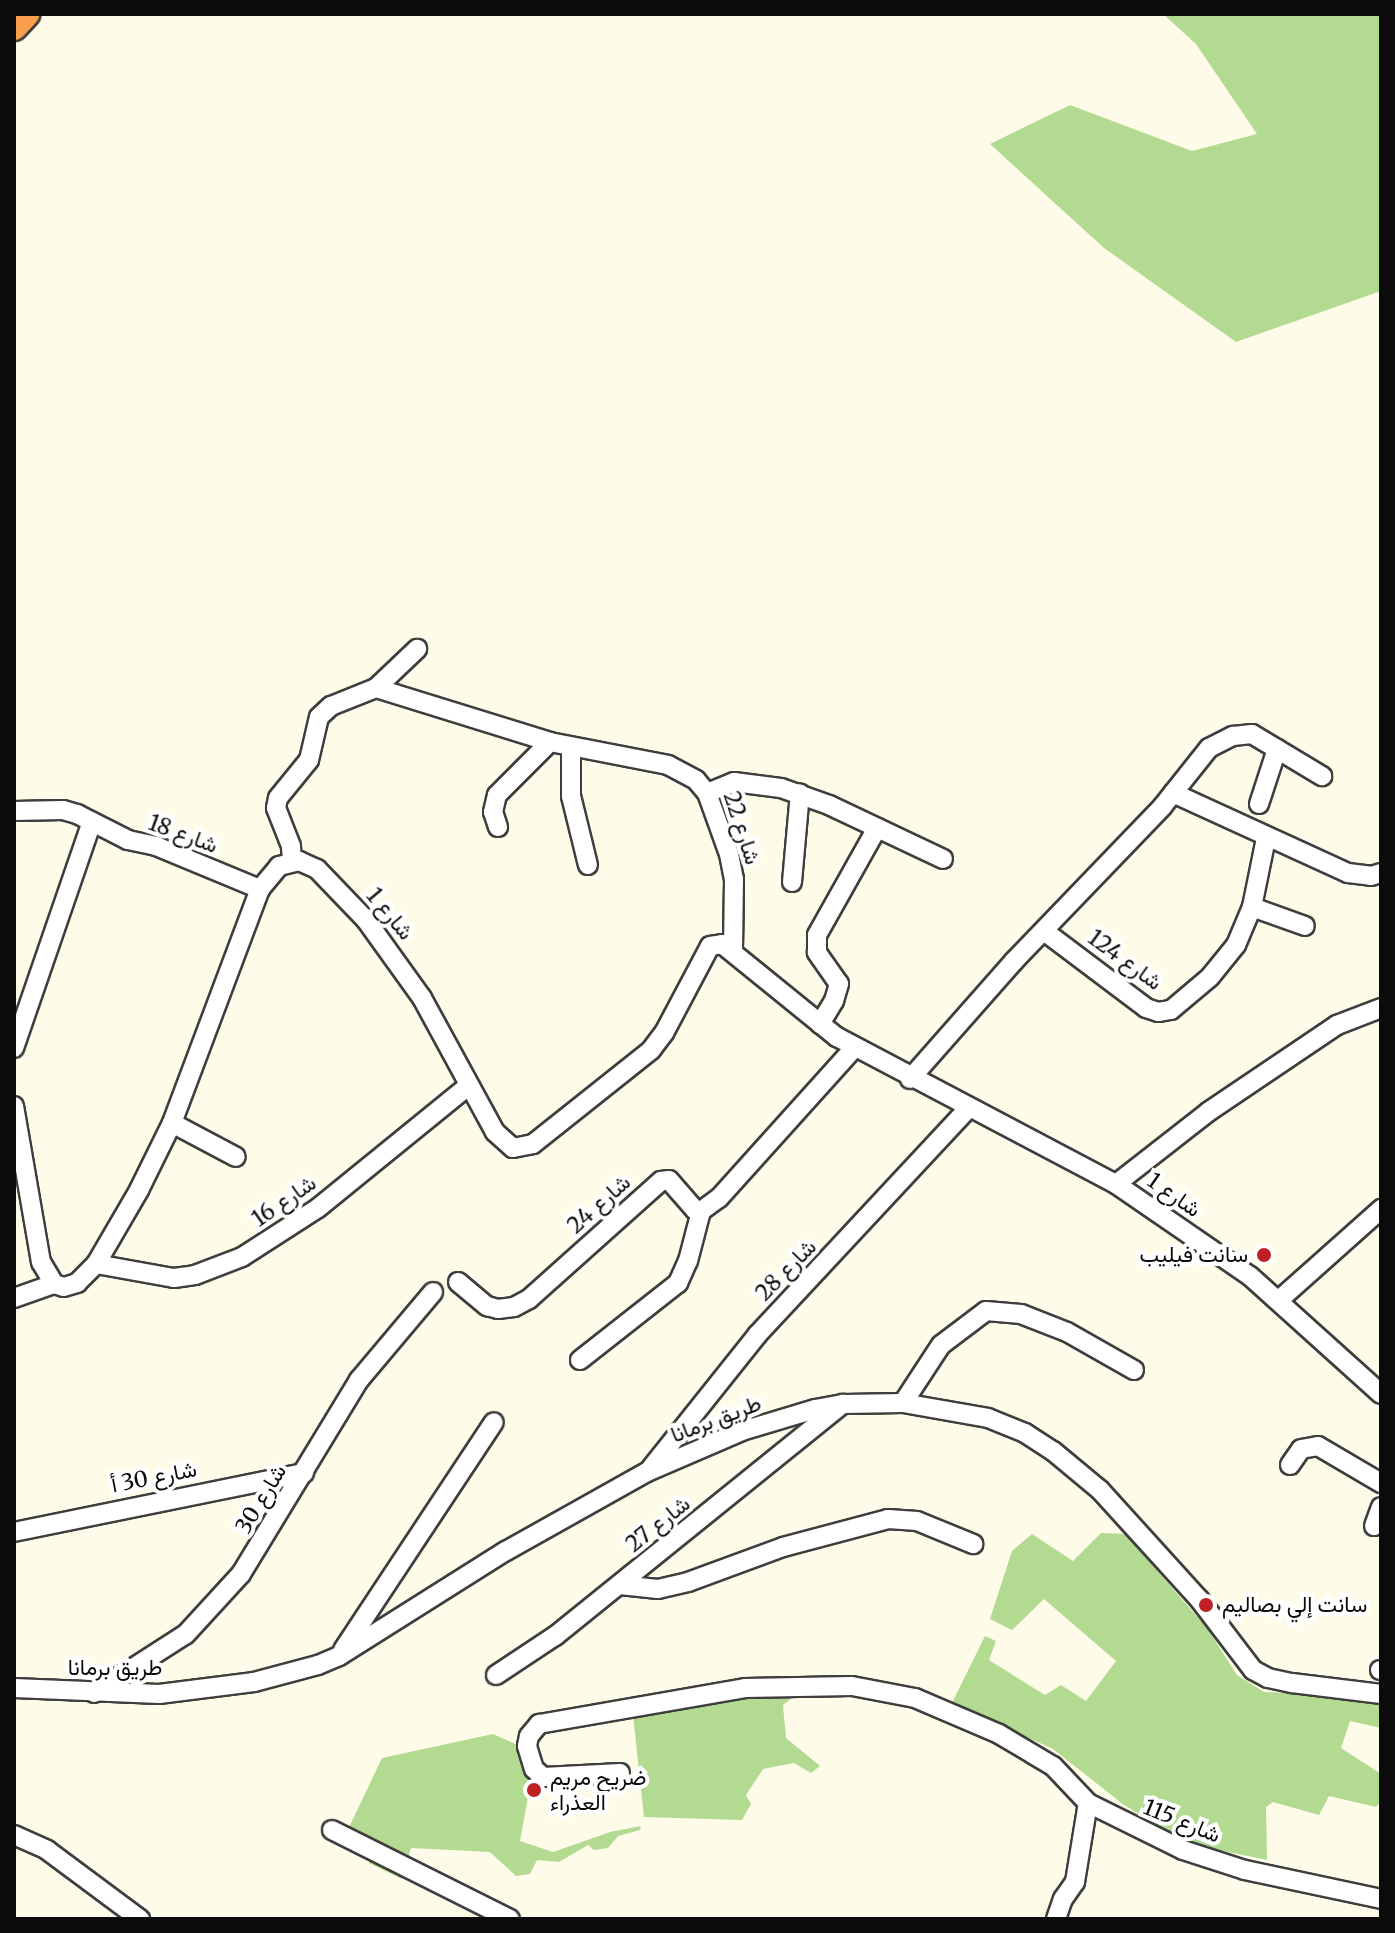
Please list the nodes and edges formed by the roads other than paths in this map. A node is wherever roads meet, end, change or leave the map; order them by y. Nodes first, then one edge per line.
1 (26, 14) edge
2 (14, 27) edge
3 (417, 649) dead end
4 (376, 688) junction
5 (550, 742) junction
6 (571, 747) junction
7 (1277, 749) junction
8 (1322, 776) dead end
9 (707, 793) junction
10 (800, 793) junction
11 (1173, 793) junction
12 (1259, 804) dead end
13 (14, 811) edge
14 (92, 822) junction
15 (498, 827) dead end
16 (877, 828) junction
17 (1266, 838) junction
18 (943, 859) dead end
19 (292, 861) junction
20 (588, 865) dead end
21 (1381, 873) edge
22 (792, 882) dead end
23 (260, 889) junction
24 (1252, 907) junction
25 (1305, 926) dead end
26 (1044, 931) junction
27 (733, 950) junction
28 (1381, 1008) edge
29 (820, 1024) junction
30 (855, 1047) junction
31 (14, 1048) edge
32 (910, 1079) junction
33 (468, 1086) junction
34 (14, 1106) edge
35 (969, 1108) junction
36 (172, 1123) junction
37 (236, 1157) dead end
38 (1116, 1184) junction
39 (1381, 1209) edge
40 (701, 1211) junction
41 (96, 1264) junction
42 (458, 1282) dead end
43 (54, 1284) junction
44 (433, 1292) dead end
45 (14, 1298) edge
46 (1279, 1300) junction
47 (580, 1360) dead end
48 (1134, 1370) dead end
49 (1381, 1394) edge
50 (903, 1403) junction
51 (844, 1404) junction
52 (494, 1422) dead end
53 (1290, 1465) dead end
54 (647, 1472) junction
55 (304, 1473) junction
56 (1381, 1483) edge
57 (1381, 1507) edge
58 (74, 1520) junction
59 (1374, 1526) dead end
60 (14, 1532) edge
61 (14, 1544) edge
62 (973, 1544) dead end
63 (620, 1585) junction
64 (339, 1656) junction
65 (496, 1675) dead end
66 (14, 1688) edge
67 (92, 1694) junction
68 (1381, 1694) edge
69 (620, 1773) dead end
70 (1088, 1803) junction
71 (332, 1830) dead end
72 (14, 1835) edge
73 (1381, 1899) edge
74 (140, 1919) edge
75 (510, 1919) edge
76 (1056, 1919) edge

1 - 2 highway
3 - 4 street
4 - 5 street, شارع 22
4 - 19 street
5 - 6 street, شارع 22
5 - 15 street
6 - 9 street, شارع 22
6 - 20 street
7 - 8 street
7 - 11 street
7 - 12 street
9 - 10 street
9 - 27 street, شارع 22
10 - 16 street
10 - 22 street
11 - 17 street
11 - 26 street
13 - 14 street, شارع 18
14 - 23 street, شارع 18
14 - 31 street
16 - 18 street
16 - 29 street
17 - 21 street
17 - 24 street, شارع 124
19 - 23 street
19 - 33 street, شارع 1
23 - 36 street
24 - 25 street
24 - 26 street, شارع 124
26 - 32 street
27 - 29 street, شارع 1
27 - 33 street, شارع 1
28 - 38 street
29 - 30 street, شارع 1
30 - 32 street, شارع 1
30 - 40 street
32 - 35 street, شارع 1
33 - 41 street, شارع 16
34 - 43 street
35 - 38 street, شارع 1
35 - 54 street, شارع 28
36 - 37 street
36 - 41 street
38 - 46 street, شارع 1
39 - 46 street
40 - 42 street, شارع 24
40 - 47 street
41 - 43 street
43 - 45 street
44 - 55 street, شارع 30
46 - 49 street, شارع 1
48 - 50 street
50 - 51 street, طريق برمانا
50 - 68 street, طريق برمانا
51 - 54 street, طريق برمانا
51 - 63 street, شارع 27
52 - 64 street
53 - 56 street
54 - 64 street, طريق برمانا
55 - 58 street, شارع 30 أ
55 - 67 street, شارع 30
57 - 59 street
58 - 60 street, شارع 30 أ
58 - 61 street
62 - 63 street
63 - 65 street, شارع 27
64 - 67 street, طريق برمانا
66 - 67 street, طريق برمانا
69 - 70 street
70 - 73 street, شارع 115
70 - 76 street
71 - 75 street
72 - 74 street

